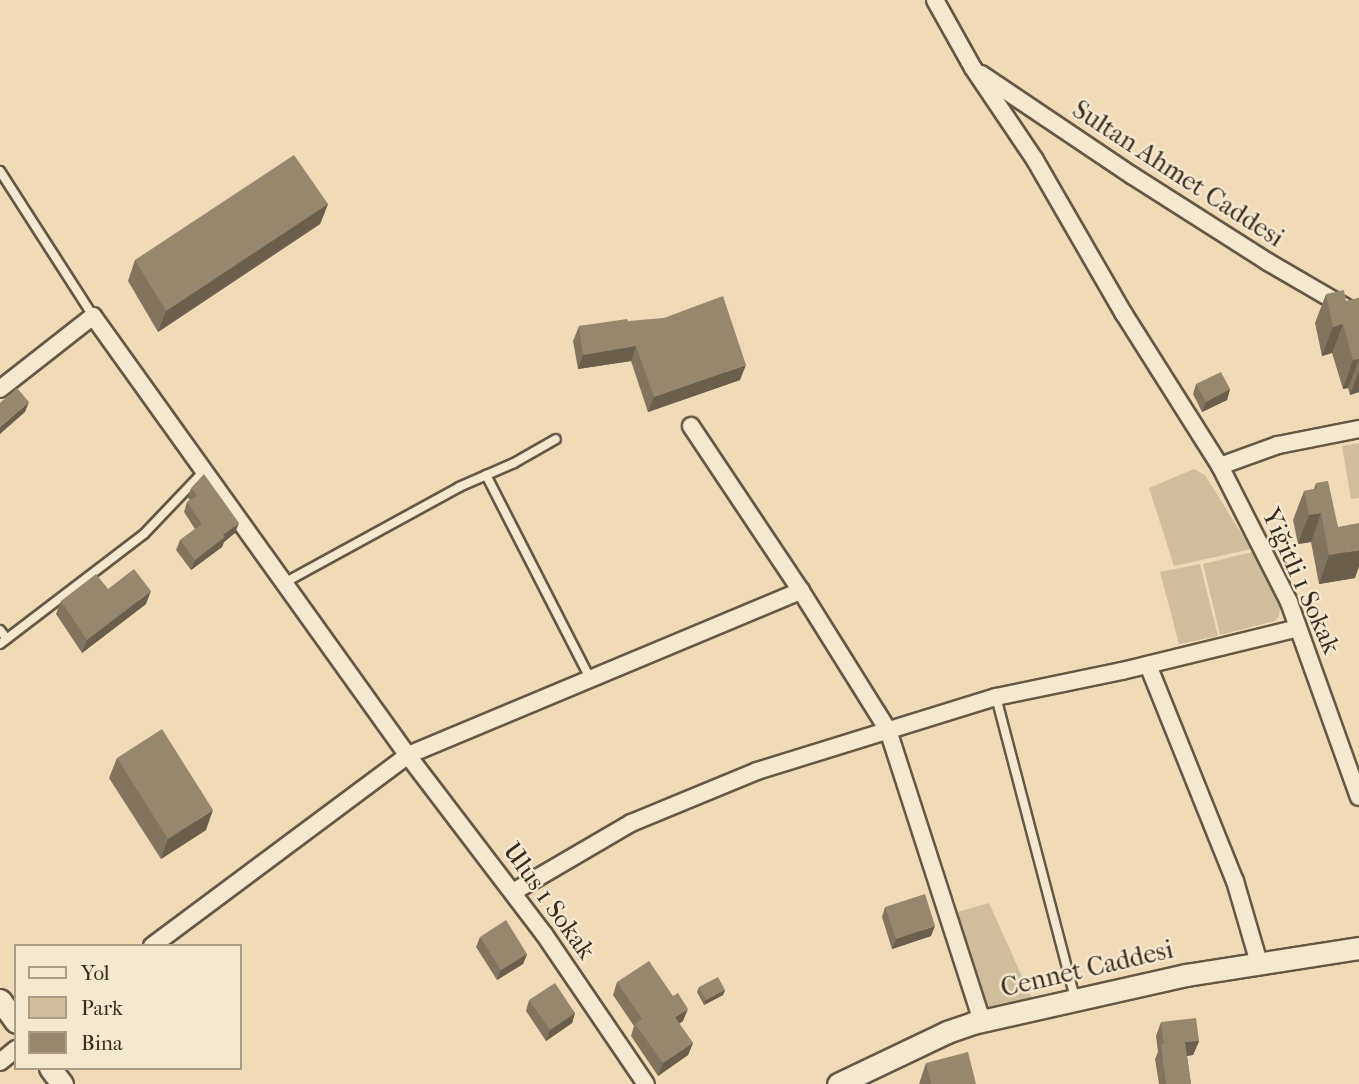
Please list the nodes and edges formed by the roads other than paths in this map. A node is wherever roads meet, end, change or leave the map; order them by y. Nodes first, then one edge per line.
1 (934, 0) edge
2 (973, 68) junction
3 (0, 171) edge
4 (1359, 315) edge
5 (93, 316) junction
6 (0, 389) edge
7 (691, 426) dead end
8 (1359, 429) edge
9 (556, 439) dead end
10 (1220, 466) junction
11 (204, 471) junction
12 (486, 475) junction
13 (284, 583) junction
14 (802, 591) junction
15 (1298, 628) junction
16 (0, 630) edge
17 (4, 641) edge
18 (1148, 665) junction
19 (590, 678) junction
20 (996, 696) junction
21 (888, 730) junction
22 (407, 754) junction
23 (1359, 797) edge
24 (513, 892) junction
25 (155, 944) edge
26 (1359, 948) edge
27 (1259, 963) junction
28 (0, 1000) edge
29 (1075, 1001) junction
30 (14, 1019) edge
31 (982, 1021) junction
32 (14, 1050) edge
33 (0, 1062) edge
34 (646, 1084) edge
35 (838, 1084) edge

1 - 2 street, Yiğitli 1 Sokak
2 - 4 street, Sultan Ahmet Caddesi
2 - 10 street, Yiğitli 1 Sokak
3 - 5 lane
5 - 6 street
5 - 11 street, Ulus 1 Sokak
7 - 14 street
8 - 10 street
9 - 12 lane
10 - 15 street, Yiğitli 1 Sokak
11 - 13 street, Ulus 1 Sokak
11 - 17 lane
12 - 13 lane
12 - 19 lane
13 - 22 street, Ulus 1 Sokak
14 - 19 street
14 - 21 street
15 - 18 street
15 - 23 street, Yiğitli 1 Sokak
16 - 17 lane
18 - 20 street
18 - 27 street
19 - 22 street
20 - 21 street
20 - 29 lane
21 - 24 street
21 - 31 street
22 - 24 street, Ulus 1 Sokak
22 - 25 street
24 - 34 street, Ulus 1 Sokak
26 - 27 street, Cennet Caddesi
27 - 29 street, Cennet Caddesi
28 - 30 street
29 - 31 street, Cennet Caddesi
31 - 35 street, Cennet Caddesi
32 - 33 street

